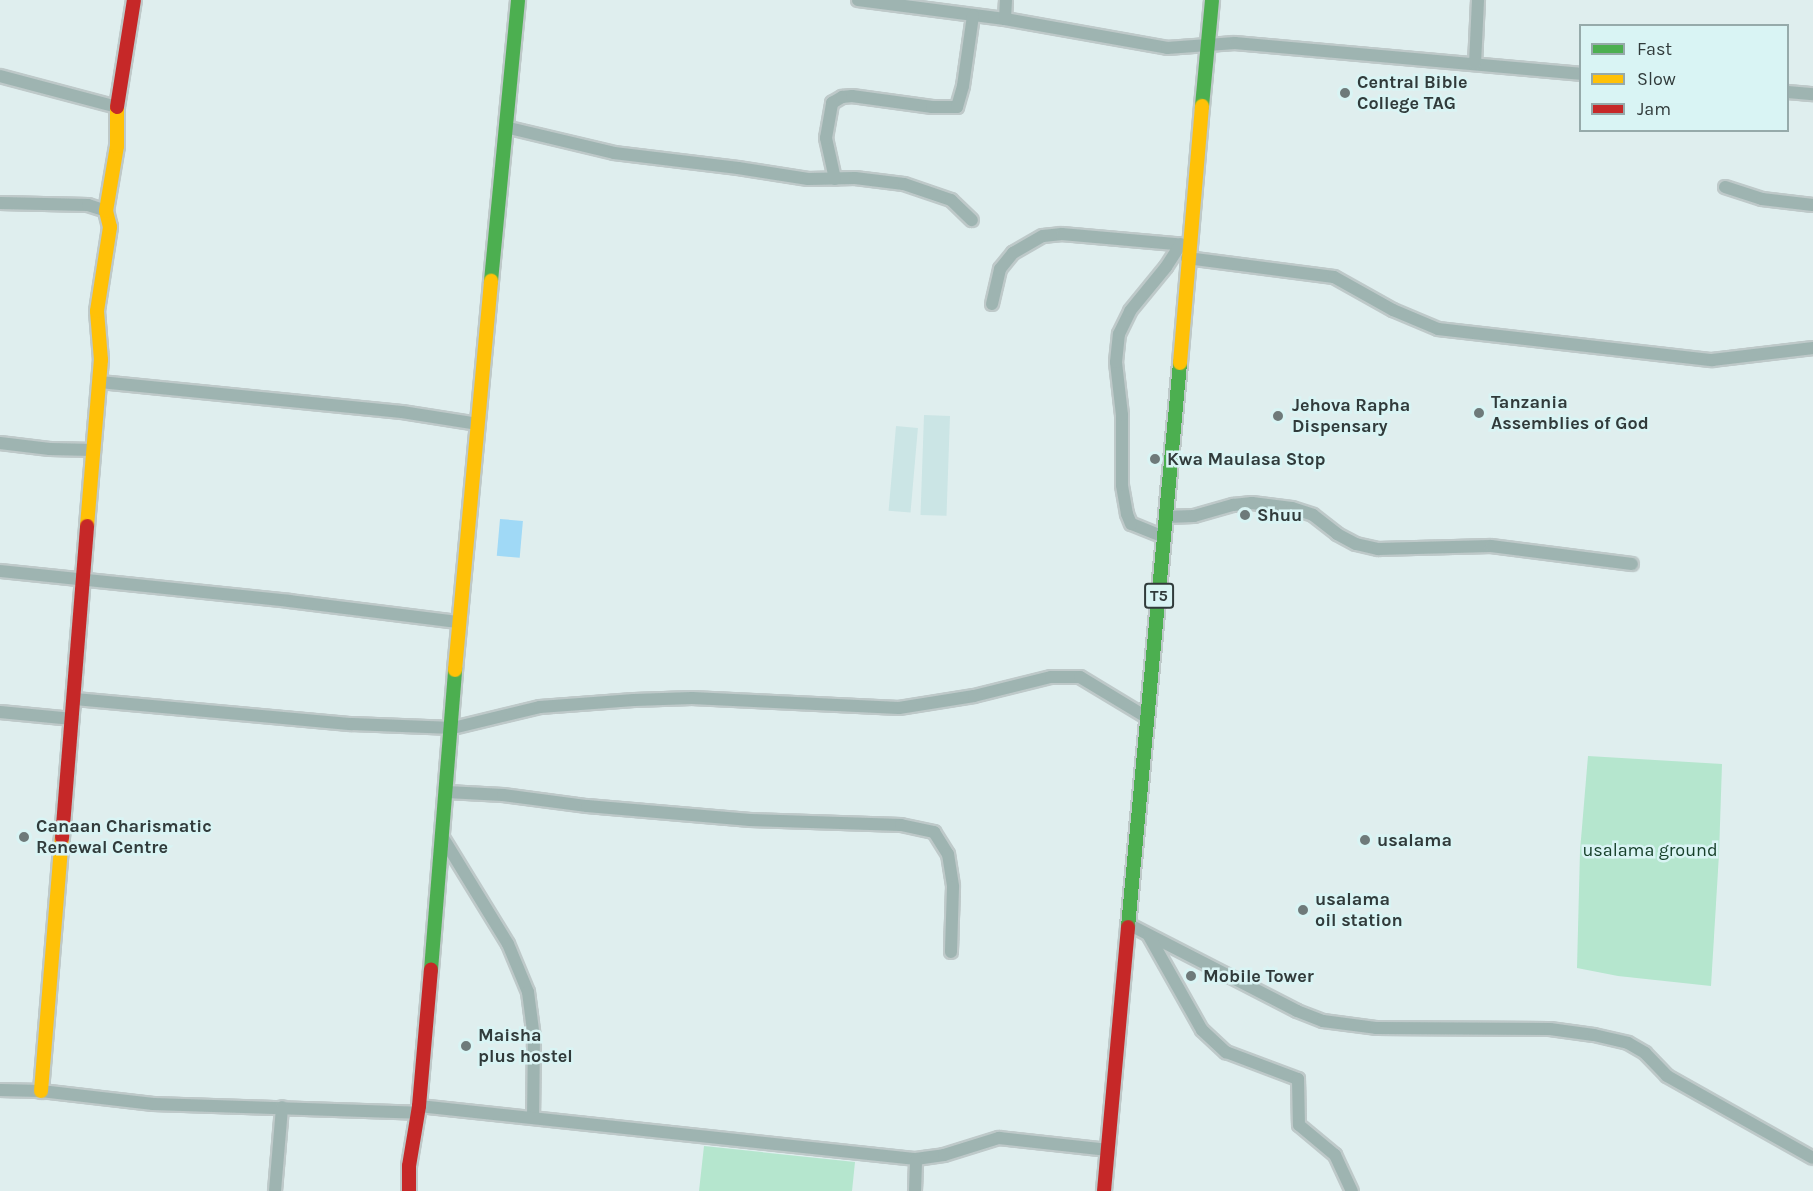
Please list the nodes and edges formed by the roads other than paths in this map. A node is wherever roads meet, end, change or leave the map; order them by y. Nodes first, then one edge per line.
1 (134, 0) edge
2 (519, 0) edge
3 (858, 0) edge
4 (1006, 0) edge
5 (1212, 0) edge
6 (1478, 0) edge
7 (973, 16) junction
8 (1005, 20) junction
9 (1209, 44) junction
10 (1475, 64) junction
11 (1579, 74) edge
12 (0, 76) edge
13 (1789, 92) edge
14 (1813, 94) edge
15 (117, 107) junction
16 (505, 127) junction
17 (835, 179) junction
18 (1725, 187) dead end
19 (0, 203) edge
20 (1813, 205) edge
21 (106, 211) junction
22 (972, 220) dead end
23 (1185, 249) junction
24 (992, 304) dead end
25 (1813, 348) edge
26 (100, 382) junction
27 (478, 424) junction
28 (0, 443) edge
29 (94, 450) junction
30 (1165, 517) junction
31 (1164, 537) junction
32 (1632, 564) dead end
33 (0, 571) edge
34 (84, 579) junction
35 (458, 622) junction
36 (75, 699) junction
37 (0, 712) edge
38 (1148, 718) junction
39 (73, 719) junction
40 (453, 728) junction
41 (447, 792) junction
42 (443, 838) junction
43 (1128, 924) junction
44 (1148, 935) junction
45 (951, 952) dead end
46 (0, 1090) edge
47 (41, 1091) junction
48 (282, 1107) junction
49 (419, 1109) junction
50 (533, 1118) junction
51 (1108, 1150) junction
52 (1813, 1158) edge
53 (916, 1159) junction
54 (275, 1191) edge
55 (409, 1191) edge
56 (915, 1191) edge
57 (1104, 1191) edge
58 (1352, 1191) edge

1 - 15 main road
2 - 16 main road
3 - 7 street
4 - 8 street
5 - 9 main road, T5
6 - 10 street
7 - 8 street
7 - 17 street
8 - 9 street
9 - 10 street
9 - 23 main road, T5
10 - 11 street
12 - 15 street
13 - 14 street
15 - 21 main road
16 - 17 street
16 - 27 main road
17 - 22 street
18 - 20 street
19 - 21 street
21 - 26 main road
23 - 24 street
23 - 25 street
23 - 30 main road, T5
23 - 31 street
26 - 27 street
26 - 29 main road
27 - 35 main road
28 - 29 street
29 - 34 main road
30 - 31 main road, T5
30 - 32 street
31 - 38 main road, T5
33 - 34 street
34 - 35 street
34 - 36 main road
35 - 40 main road
36 - 39 main road
36 - 40 street
37 - 39 street
38 - 40 street
38 - 43 main road, T5
39 - 47 main road
40 - 41 main road
41 - 42 main road
41 - 45 street
42 - 49 main road
42 - 50 street
43 - 44 street
43 - 51 main road, T5
44 - 52 street
44 - 58 street
46 - 47 street
47 - 48 street
48 - 49 street
48 - 54 street
49 - 50 street
49 - 55 main road
50 - 53 street
51 - 53 street
51 - 57 main road, T5
53 - 56 street

